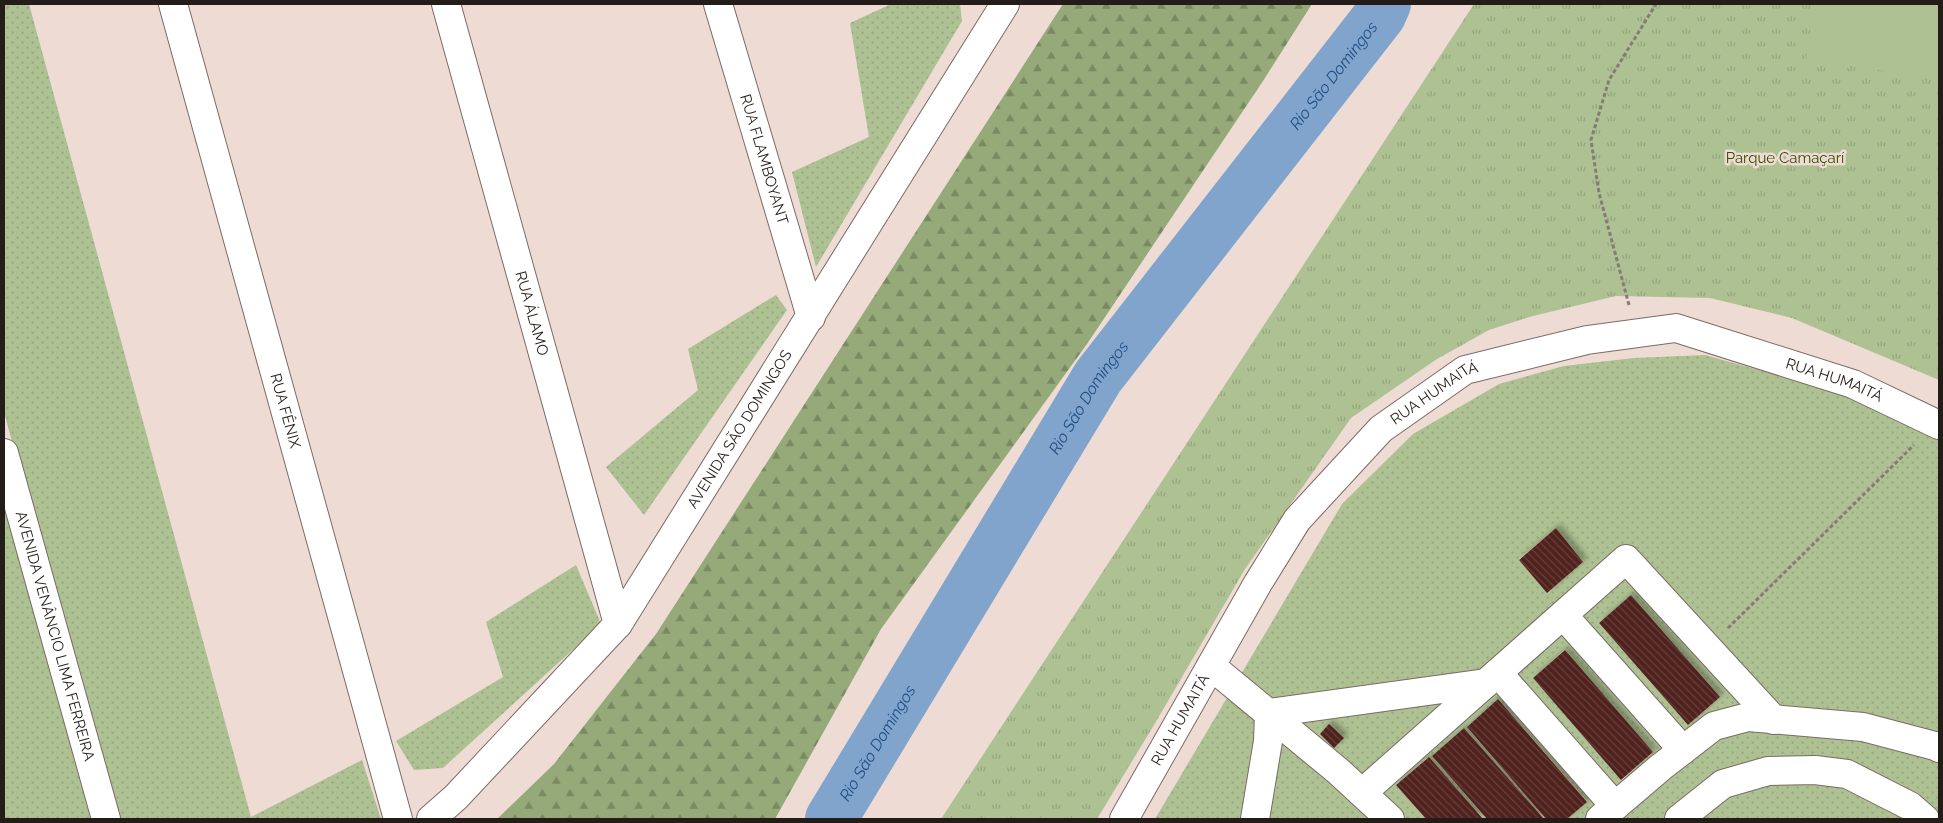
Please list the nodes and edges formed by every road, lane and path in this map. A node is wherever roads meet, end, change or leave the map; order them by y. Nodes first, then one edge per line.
1 (173, 4) edge
2 (446, 4) edge
3 (718, 4) edge
4 (1656, 4) edge
5 (997, 8) edge
6 (811, 317) junction
7 (1637, 333) junction
8 (1937, 424) edge
9 (4, 453) edge
10 (1563, 614) junction
11 (618, 624) junction
12 (1708, 648) junction
13 (1211, 666) junction
14 (1492, 678) junction
15 (1269, 713) junction
16 (1774, 720) junction
17 (1939, 748) edge
18 (1683, 750) junction
19 (1362, 794) junction
20 (1939, 808) edge
21 (1608, 813) edge
22 (106, 819) edge
23 (398, 819) edge
24 (431, 819) edge
25 (1124, 819) edge
26 (1255, 819) edge
27 (1390, 819) edge
28 (1678, 819) edge
29 (1926, 819) edge

1 - 23 street, RUA FÊNIX
2 - 11 street, RUA ÁLAMO
3 - 6 street, RUA FLAMBOYANT
4 - 7 path
5 - 6 street, AVENIDA SÃO DOMINGOS
6 - 11 street, AVENIDA SÃO DOMINGOS
7 - 8 street, RUA HUMAITÁ
7 - 13 street, RUA HUMAITÁ
8 - 12 path
9 - 22 street, AVENIDA VENÂNCIO LIMA FERREIRA
10 - 12 street
10 - 14 street
10 - 18 street
11 - 24 street, AVENIDA SÃO DOMINGOS
12 - 16 street
13 - 15 street
13 - 25 street, RUA HUMAITÁ
14 - 15 street
14 - 19 street
14 - 21 street
15 - 19 street
15 - 26 street
16 - 17 street
16 - 18 street
18 - 21 street
19 - 27 street
20 - 29 street
28 - 29 street

